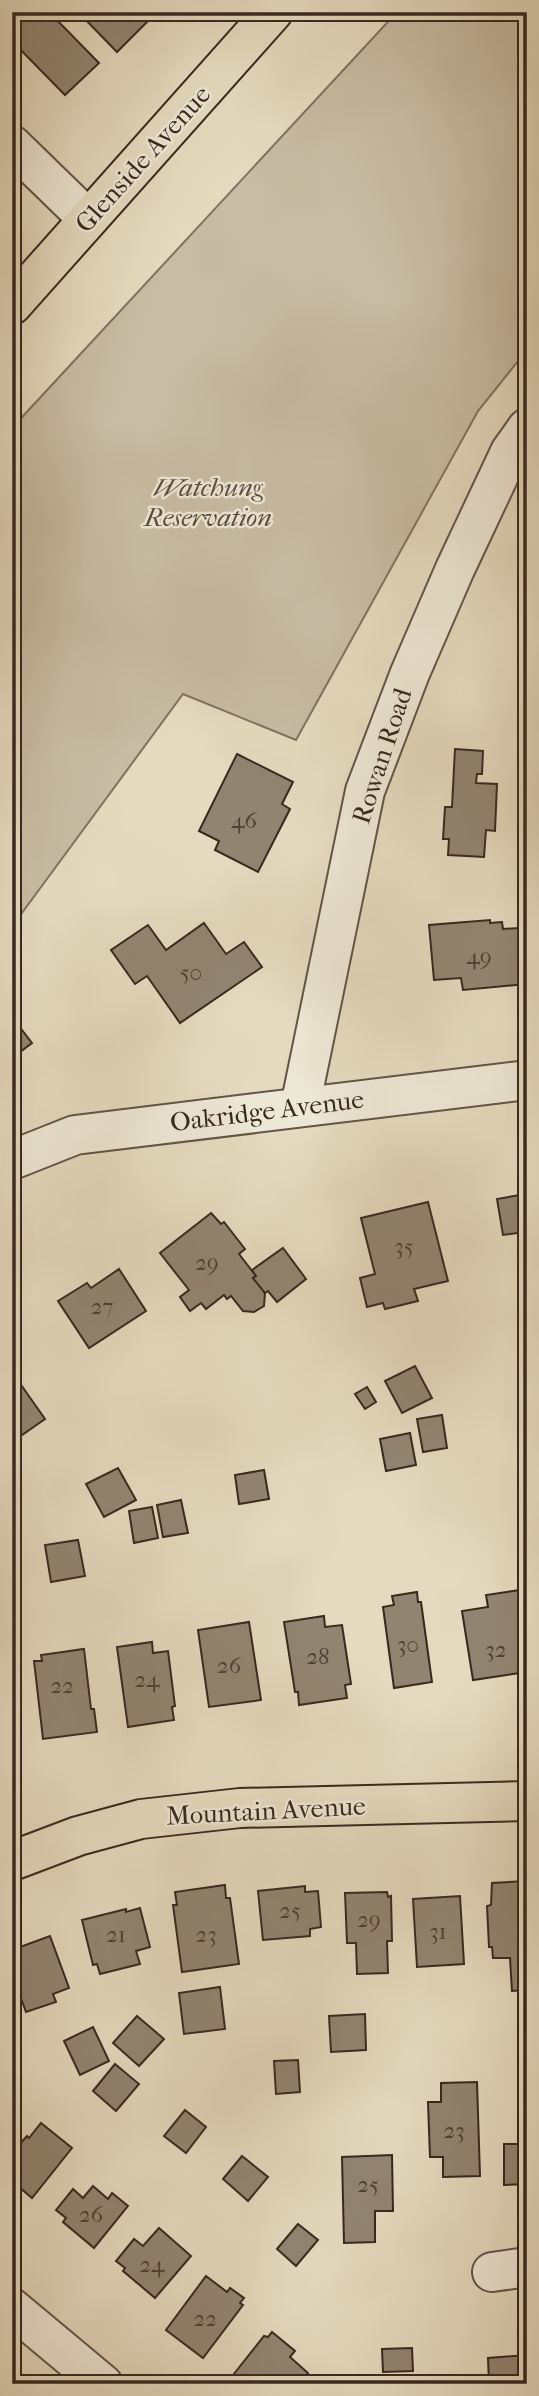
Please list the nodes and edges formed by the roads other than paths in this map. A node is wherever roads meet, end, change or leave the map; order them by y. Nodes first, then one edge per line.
1 (273, 12) edge
2 (12, 145) edge
3 (89, 219) junction
4 (12, 305) edge
5 (527, 428) edge
6 (527, 1080) edge
7 (300, 1107) junction
8 (12, 1160) edge
9 (527, 1801) edge
10 (12, 1861) edge
11 (12, 2308) edge
12 (103, 2384) edge

1 - 3 main road, Glenside Avenue
2 - 3 street
3 - 4 main road, Glenside Avenue
5 - 7 street, Rowan Road
6 - 7 street, Oakridge Avenue
7 - 8 street, Oakridge Avenue
9 - 10 main road, Mountain Avenue
11 - 12 street

